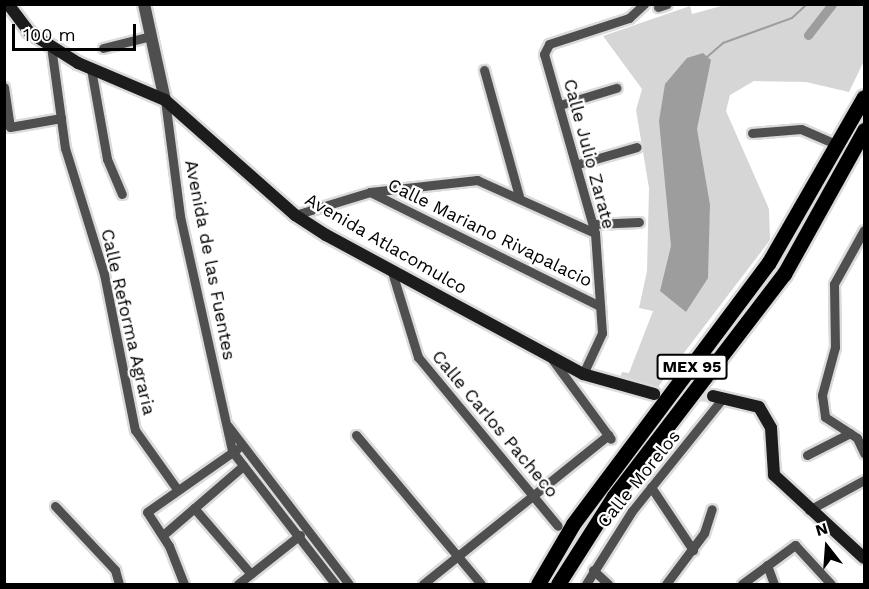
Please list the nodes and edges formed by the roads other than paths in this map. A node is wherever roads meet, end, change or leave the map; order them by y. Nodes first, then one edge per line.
1 (8, 4) edge
2 (144, 4) edge
3 (644, 4) edge
4 (151, 36) junction
5 (51, 46) junction
6 (103, 48) dead end
7 (91, 69) junction
8 (484, 70) dead end
9 (4, 87) edge
10 (616, 88) dead end
11 (864, 97) edge
12 (165, 100) junction
13 (560, 105) junction
14 (61, 118) junction
15 (864, 130) edge
16 (752, 133) dead end
17 (838, 145) junction
18 (637, 147) dead end
19 (578, 164) junction
20 (370, 192) junction
21 (122, 194) dead end
22 (519, 196) junction
23 (295, 215) junction
24 (639, 222) dead end
25 (595, 228) junction
26 (864, 230) edge
27 (392, 272) junction
28 (600, 306) junction
29 (549, 355) junction
30 (583, 374) junction
31 (654, 394) tunnel mouth
32 (718, 397) joint
33 (228, 426) junction
34 (850, 433) junction
35 (356, 435) dead end
36 (242, 447) junction
37 (232, 451) junction
38 (864, 453) edge
39 (807, 455) dead end
40 (250, 461) junction
41 (240, 469) junction
42 (864, 480) edge
43 (651, 487) junction
44 (177, 489) junction
45 (533, 495) junction
46 (55, 506) dead end
47 (194, 508) junction
48 (712, 509) dead end
49 (809, 510) junction
50 (558, 526) dead end
51 (304, 531) junction
52 (163, 535) junction
53 (296, 538) junction
54 (693, 550) junction
55 (458, 556) junction
56 (864, 558) edge
57 (767, 565) junction
58 (594, 570) junction
59 (251, 574) junction
60 (119, 585) edge
61 (184, 585) edge
62 (238, 585) edge
63 (335, 585) edge
64 (349, 585) edge
65 (423, 585) edge
66 (481, 585) edge
67 (538, 585) edge
68 (558, 585) edge
69 (586, 585) edge
70 (608, 585) edge
71 (666, 585) edge
72 (742, 585) edge
73 (774, 585) edge
74 (831, 585) edge

1 - 5 main road, Avenida Atlacomulco
2 - 4 street
3 - 13 street, Calle Julio Zarate
4 - 6 street
4 - 12 street
5 - 7 main road, Avenida Atlacomulco
5 - 14 street, Calle Reforma Agraria
7 - 12 main road, Avenida Atlacomulco
7 - 21 street
8 - 22 street
9 - 14 street
10 - 13 street
11 - 17 highway, MEX 95
12 - 23 main road, Avenida Atlacomulco
12 - 33 street, Avenida de las Fuentes
13 - 19 street, Calle Julio Zarate
14 - 44 street, Calle Reforma Agraria
15 - 68 highway, MEX 95
16 - 17 street
17 - 67 highway, MEX 95
18 - 19 street
19 - 25 street, Calle Julio Zarate
20 - 22 street
20 - 23 street, Calle Mariano Rivapalacio
20 - 28 street, Calle Mariano Rivapalacio
22 - 25 street
23 - 27 main road, Avenida Atlacomulco
24 - 25 street
25 - 28 street, Calle Julio Zarate
26 - 34 street
27 - 29 main road, Avenida Atlacomulco
27 - 45 street, Calle Carlos Pacheco
28 - 30 street, Calle Julio Zarate
29 - 30 main road, Avenida Atlacomulco
29 - 45 street
30 - 31 main road, Avenida Atlacomulco
32 - 43 street, Calle Morelos
32 - 49 main road
33 - 36 street, Avenida de las Fuentes
33 - 37 street, Avenida de las Fuentes
34 - 38 street
34 - 39 street
35 - 55 street
36 - 37 street
36 - 40 street, Avenida de las Fuentes
37 - 41 street, Avenida de las Fuentes
37 - 44 street
40 - 41 street
40 - 51 street, Avenida de las Fuentes
41 - 47 street
41 - 53 street, Avenida de las Fuentes
42 - 49 street
43 - 54 street
43 - 58 street, Calle Morelos
44 - 52 street
45 - 50 street, Calle Carlos Pacheco
45 - 55 street
46 - 60 street
47 - 52 street
47 - 59 street
48 - 54 street
49 - 56 main road
51 - 53 street
51 - 64 street, Avenida de las Fuentes
52 - 61 street
53 - 59 street
53 - 63 street, Avenida de las Fuentes
54 - 71 street
55 - 65 street
55 - 66 street
57 - 72 street
57 - 73 street
57 - 74 street
58 - 69 street, Calle Morelos
58 - 70 street
59 - 62 street

